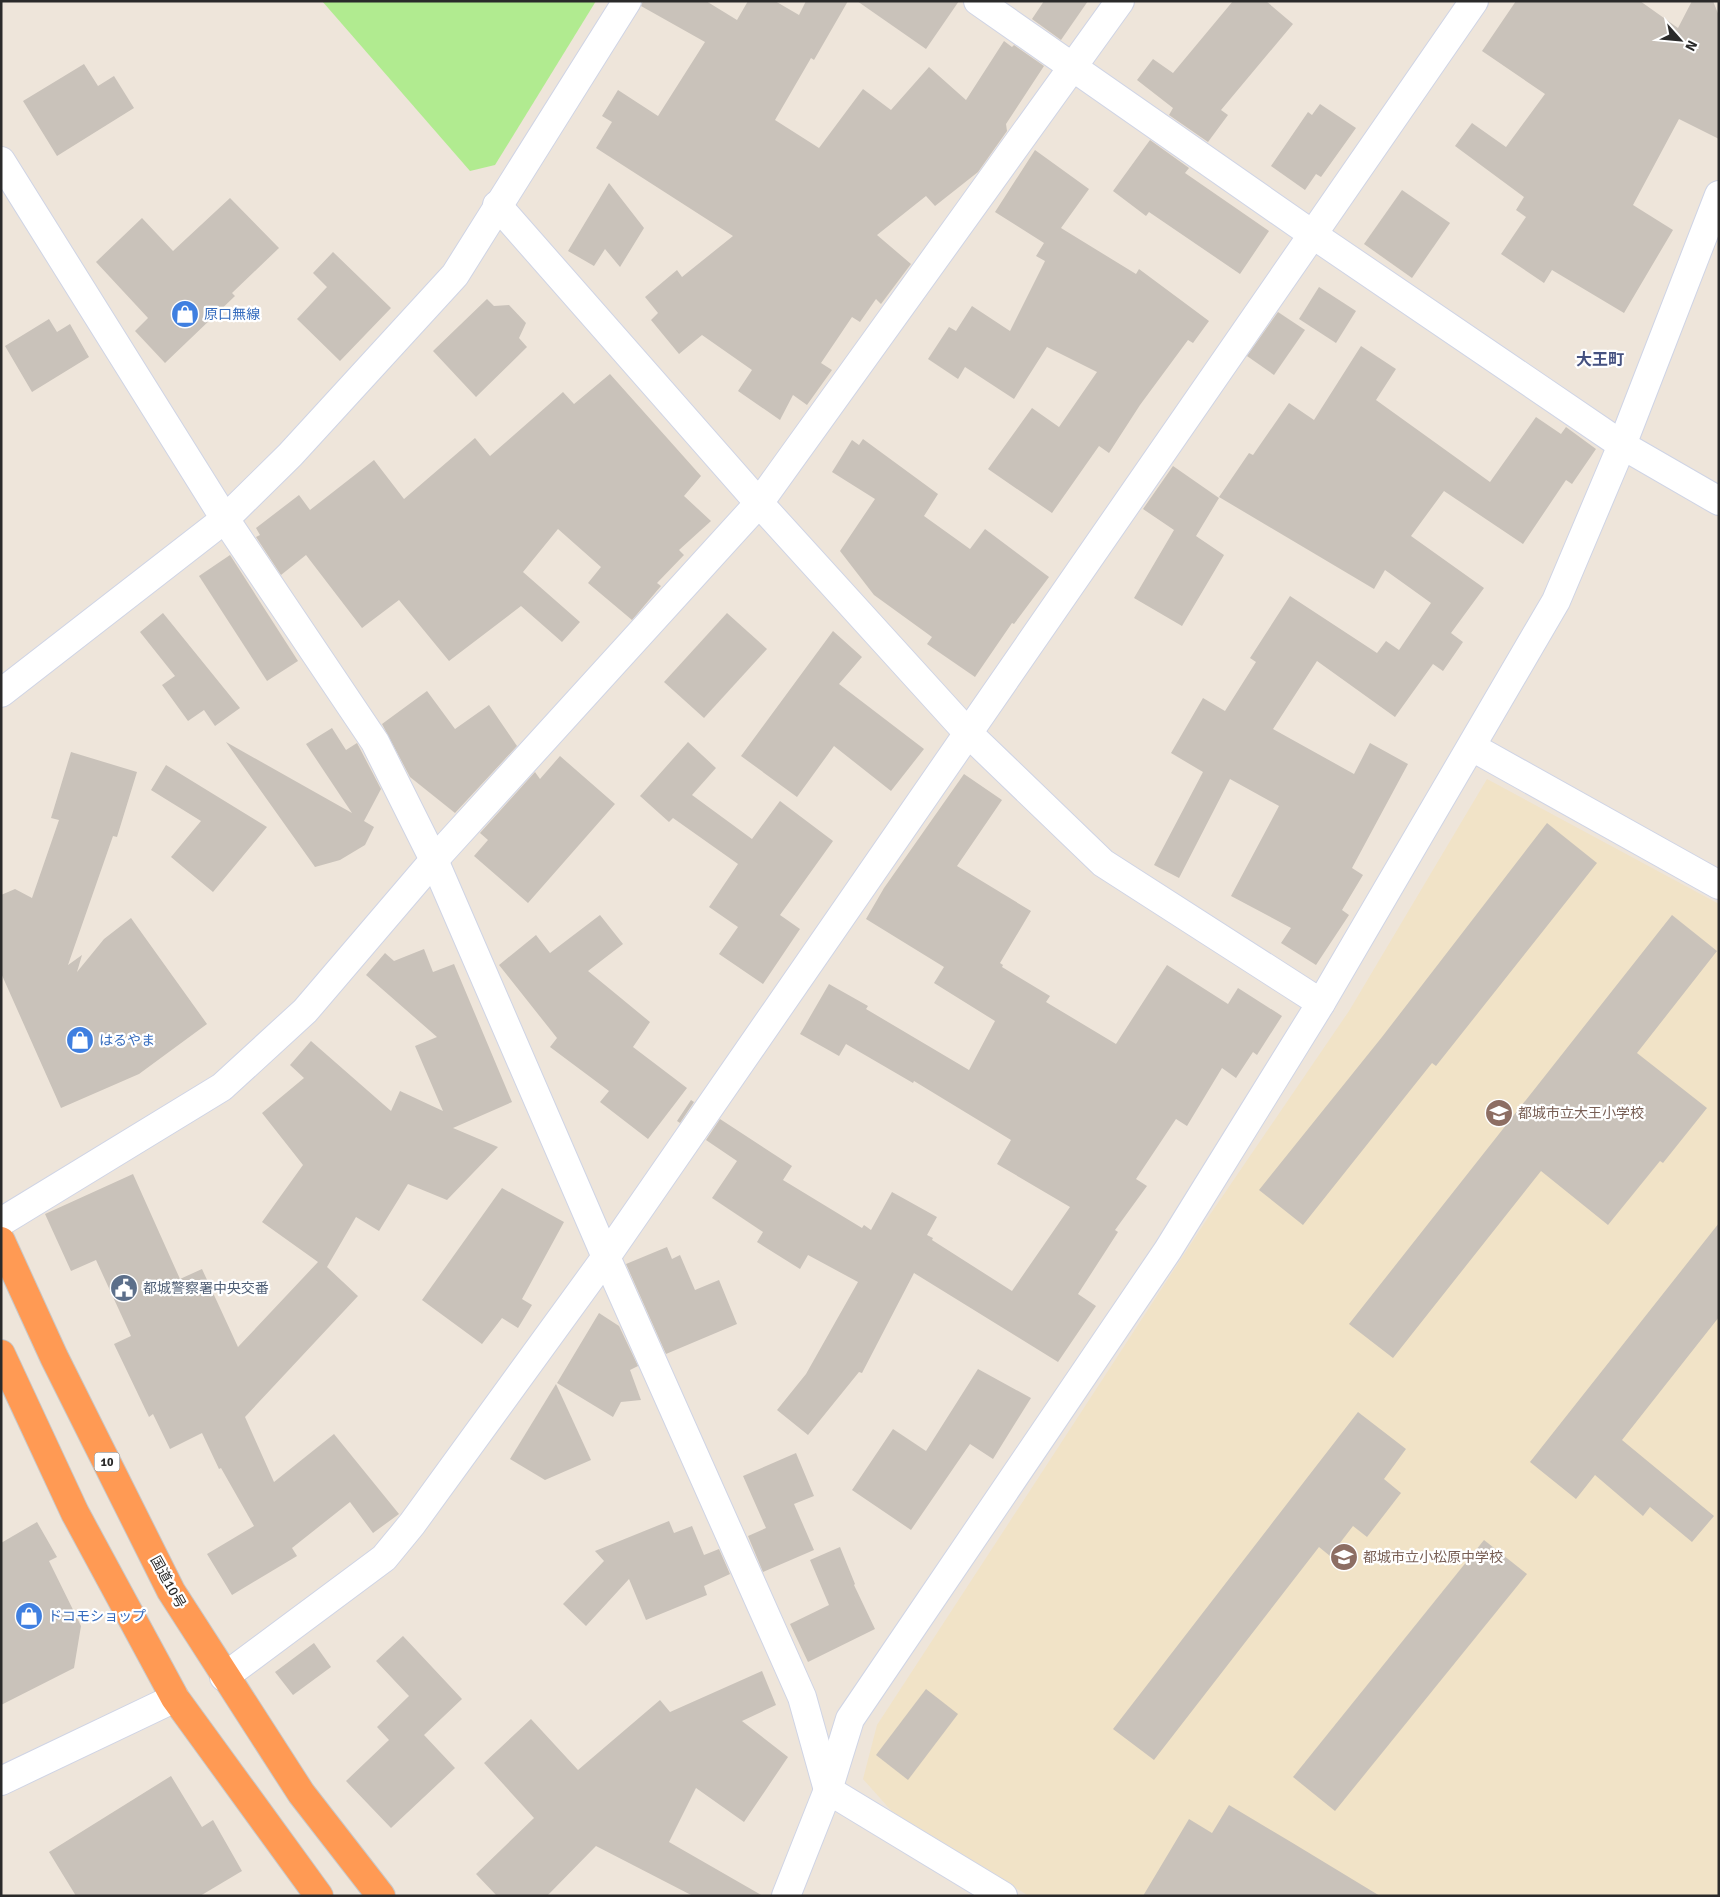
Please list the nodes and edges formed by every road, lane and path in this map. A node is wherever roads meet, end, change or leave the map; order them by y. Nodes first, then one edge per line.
1 (627, 1) edge
2 (978, 1) edge
3 (1120, 1) edge
4 (1474, 1) edge
5 (1072, 66) junction
6 (1, 161) edge
7 (1719, 195) edge
8 (497, 205) junction
9 (1312, 234) junction
10 (1622, 445) junction
11 (1719, 501) edge
12 (759, 503) junction
13 (225, 519) junction
14 (1, 693) edge
15 (968, 733) junction
16 (1472, 747) junction
17 (434, 860) junction
18 (1719, 885) edge
19 (1321, 1003) junction
20 (1, 1222) edge
21 (1, 1242) edge
22 (606, 1257) junction
23 (1, 1354) edge
24 (224, 1677) junction
25 (175, 1698) junction
26 (1, 1781) edge
27 (828, 1790) junction
28 (319, 1896) edge
29 (381, 1896) edge
30 (786, 1896) edge
31 (1003, 1896) edge

1 - 8 street
2 - 5 street
3 - 5 street
4 - 9 street
5 - 9 street
5 - 12 street
6 - 13 street
7 - 10 street
8 - 12 street
8 - 13 street
9 - 10 street
9 - 15 street
10 - 11 street
10 - 16 street
12 - 15 street
12 - 17 street
13 - 14 street
13 - 17 street
15 - 19 street
15 - 22 street
16 - 18 street
16 - 19 street
17 - 20 street
17 - 22 street
19 - 27 street
21 - 24 highway, 国道10号 / 10
22 - 24 street
22 - 27 street
23 - 25 highway
24 - 29 highway, 国道10号 / 10
25 - 26 street
25 - 28 highway
27 - 30 street
27 - 31 street

